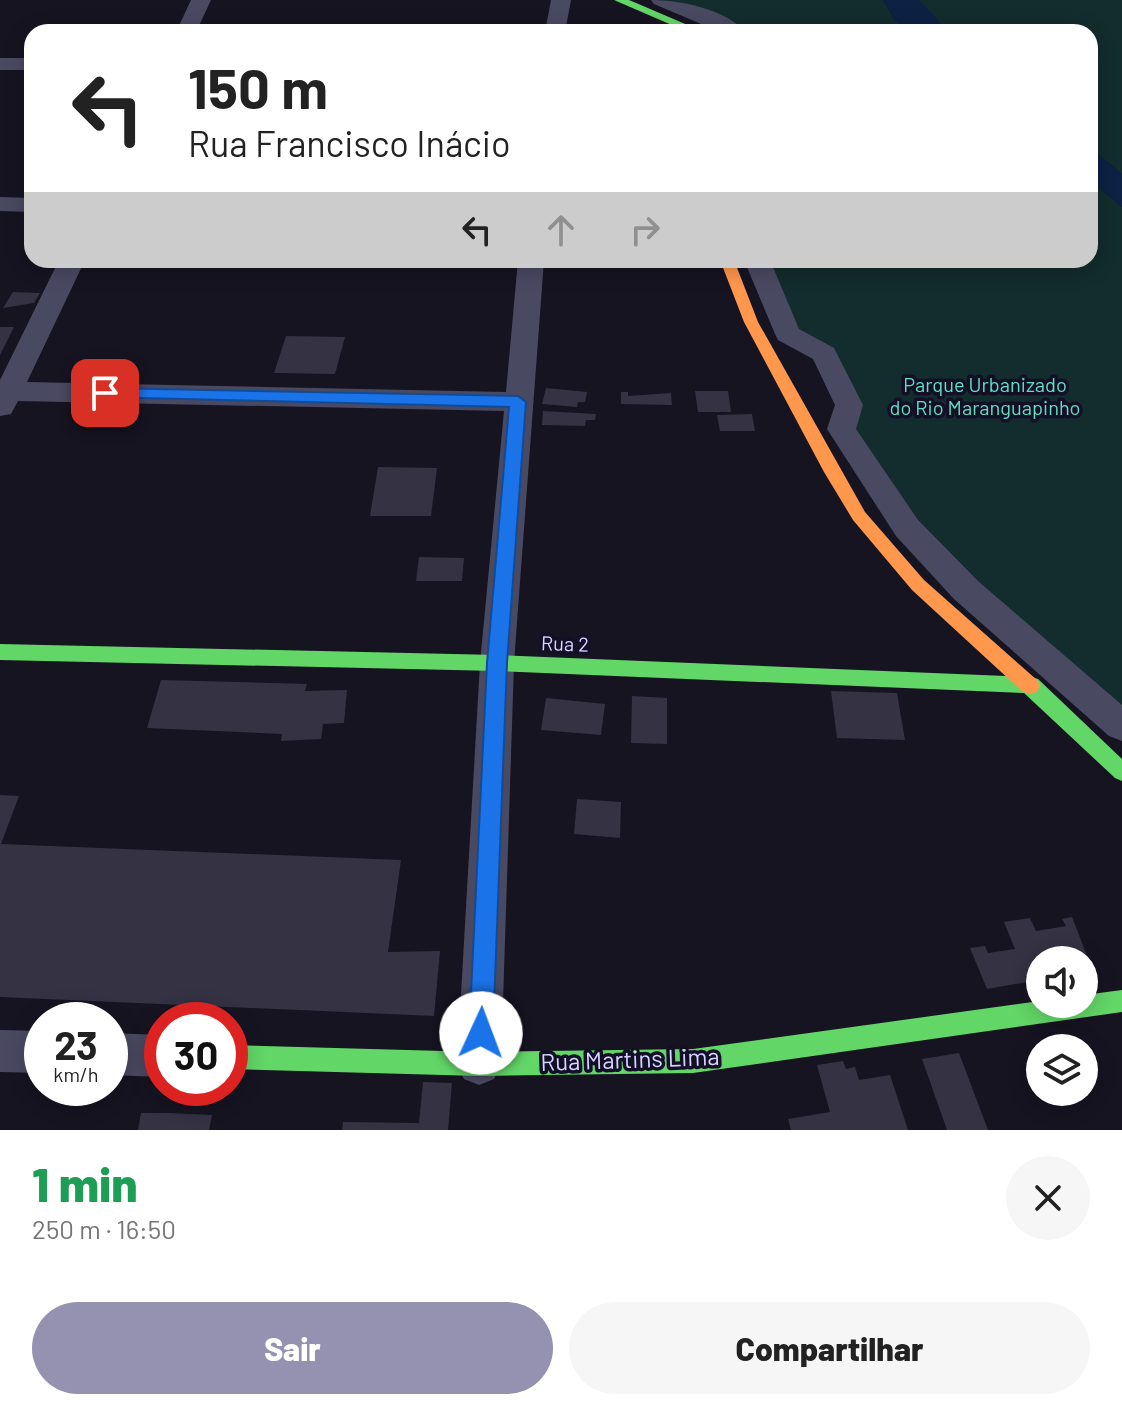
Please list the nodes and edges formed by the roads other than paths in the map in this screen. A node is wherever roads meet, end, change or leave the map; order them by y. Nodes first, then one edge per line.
1 (201, 0) edge
2 (561, 0) edge
3 (619, 0) edge
4 (661, 0) edge
5 (190, 24) edge
6 (556, 24) edge
7 (678, 24) edge
8 (720, 24) edge
9 (0, 64) edge
10 (24, 64) edge
11 (0, 204) edge
12 (24, 205) edge
13 (68, 268) edge
14 (530, 268) edge
15 (729, 268) edge
16 (760, 268) edge
17 (3, 397) edge
18 (518, 402) junction
19 (0, 652) edge
20 (497, 663) junction
21 (1031, 685) junction
22 (1122, 726) edge
23 (1122, 772) edge
24 (1122, 1001) edge
25 (0, 1051) edge
26 (24, 1052) edge
27 (248, 1058) edge
28 (479, 1064) junction

1 - 5 street
2 - 6 street
3 - 7 street
4 - 8 street
9 - 10 street
11 - 12 street
13 - 17 street
14 - 18 street
15 - 21 street
16 - 22 street
17 - 18 street
18 - 20 street
19 - 20 street, Rua 2
20 - 21 street, Rua 2
20 - 28 street
21 - 23 street
24 - 28 street, Rua Martins Lima
25 - 26 street
27 - 28 street, Rua Martins Lima

